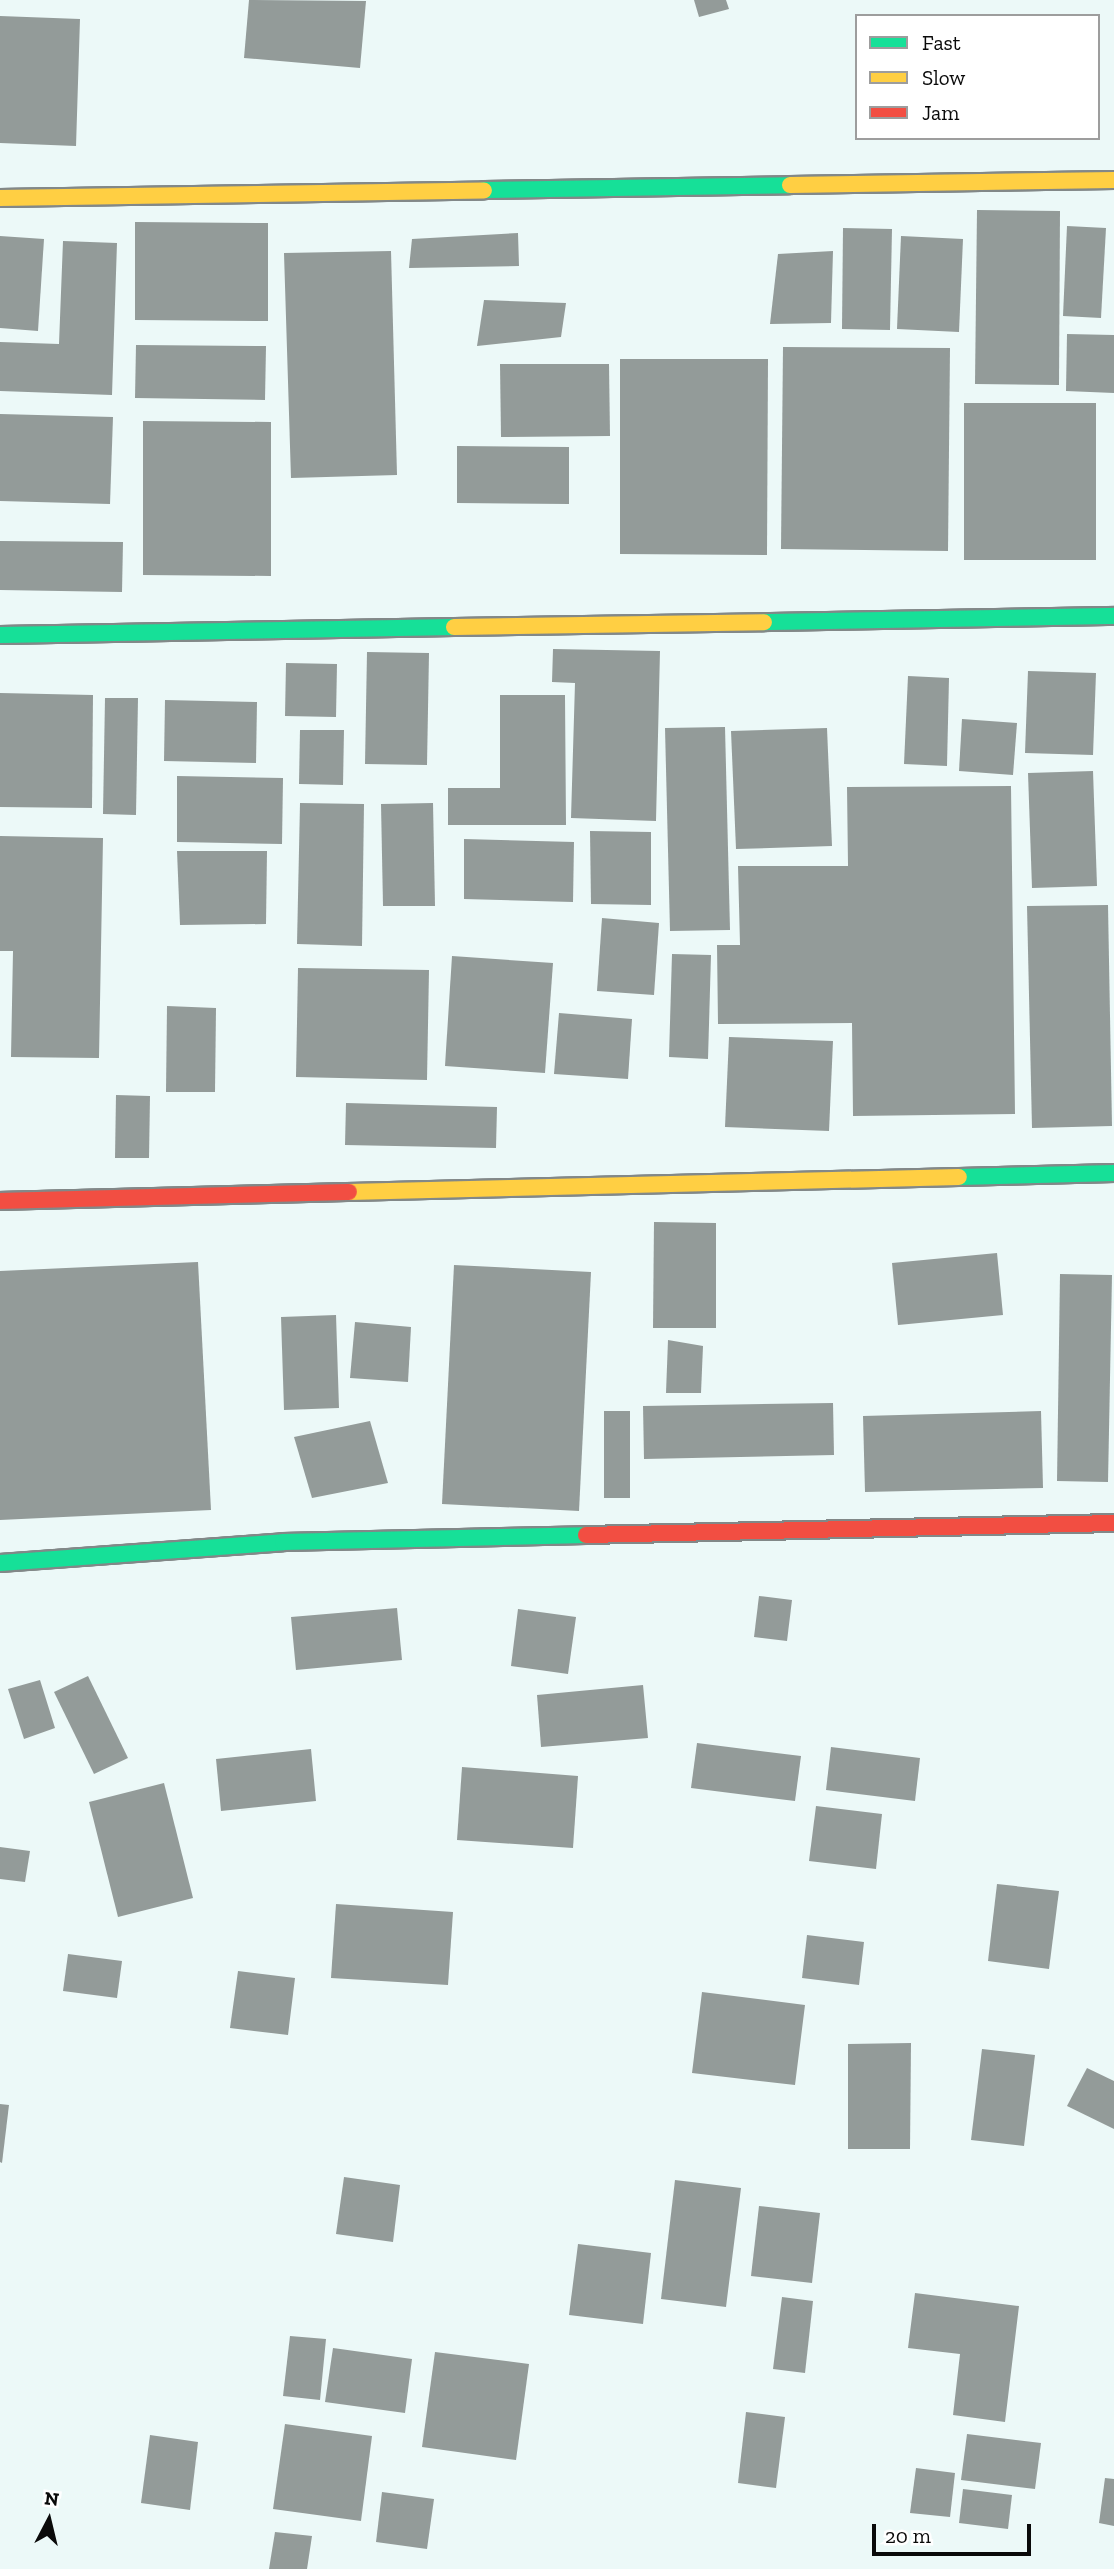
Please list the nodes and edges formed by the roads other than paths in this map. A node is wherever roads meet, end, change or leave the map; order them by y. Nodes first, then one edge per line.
1 (1114, 180) edge
2 (0, 198) edge
3 (1114, 616) edge
4 (0, 635) edge
5 (1114, 1173) edge
6 (0, 1201) edge
7 (1114, 1523) edge
8 (0, 1563) edge

1 - 2 street
3 - 4 street
5 - 6 street
7 - 8 street

